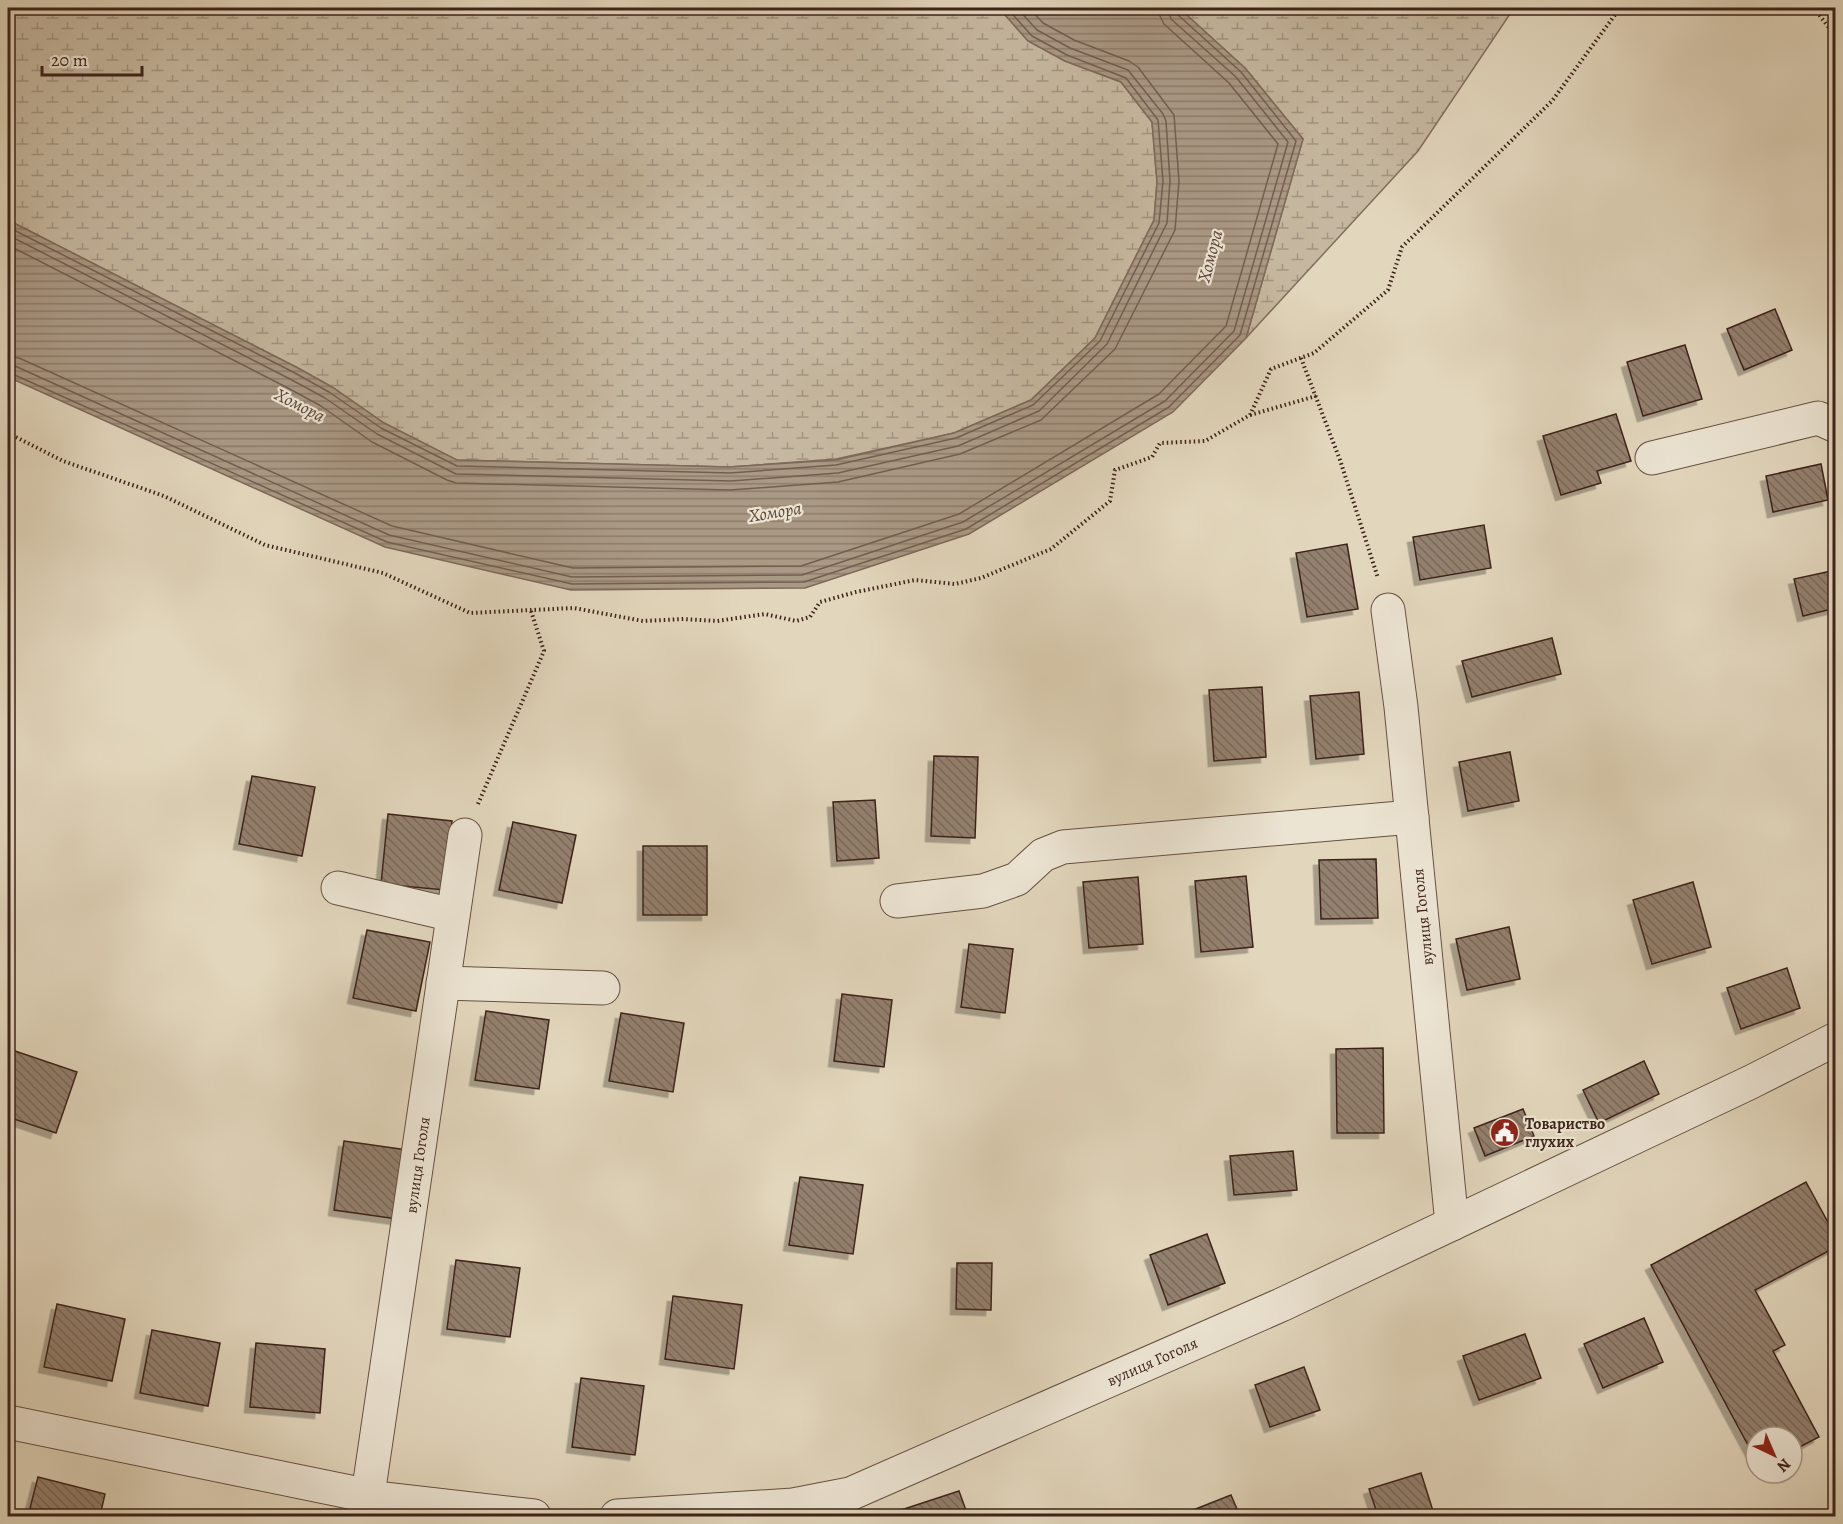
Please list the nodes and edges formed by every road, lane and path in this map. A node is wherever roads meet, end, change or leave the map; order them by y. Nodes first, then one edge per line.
1 (1620, 8) edge
2 (1814, 8) edge
3 (1836, 37) edge
4 (1301, 358) junction
5 (1316, 396) junction
6 (1250, 414) junction
7 (1836, 426) edge
8 (8, 433) edge
9 (1652, 458) dead end
10 (531, 610) junction
11 (1388, 610) joint
12 (1412, 818) junction
13 (465, 835) joint
14 (338, 888) dead end
15 (897, 901) dead end
16 (453, 915) junction
17 (443, 983) junction
18 (603, 988) dead end
19 (1836, 1039) edge
20 (1452, 1224) junction
21 (8, 1422) edge
22 (368, 1495) junction
23 (854, 1505) edge
24 (534, 1516) edge
25 (617, 1516) edge

1 - 4 path
2 - 3 path
4 - 5 path
4 - 6 path
5 - 6 path
5 - 11 path
6 - 10 path
7 - 9 street
8 - 10 path
10 - 13 path
11 - 12 street, вулиця Гоголя
12 - 15 street
12 - 20 street, вулиця Гоголя
13 - 16 street, вулиця Гоголя
14 - 16 street
16 - 17 street, вулиця Гоголя
17 - 18 street
17 - 22 street, вулиця Гоголя
19 - 20 street, вулиця Гоголя
20 - 23 street, вулиця Гоголя
21 - 22 street
22 - 24 street
23 - 25 street, вулиця Гоголя

